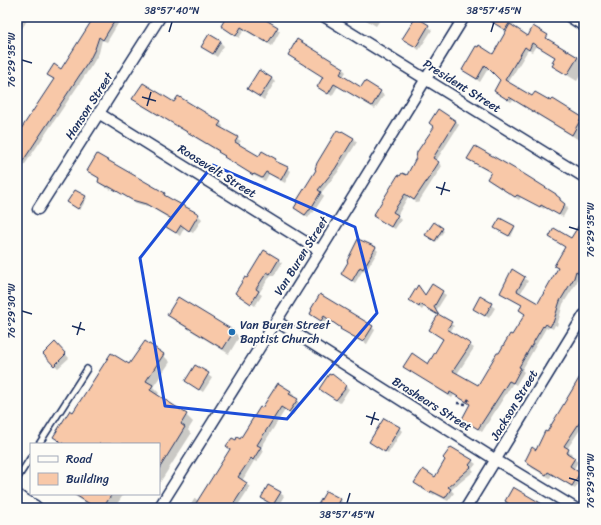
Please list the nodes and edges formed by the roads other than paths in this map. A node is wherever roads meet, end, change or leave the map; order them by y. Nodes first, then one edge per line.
1 (160, 17) edge
2 (325, 17) edge
3 (464, 17) edge
4 (570, 17) edge
5 (584, 26) edge
6 (425, 78) junction
7 (100, 114) junction
8 (584, 177) edge
9 (38, 209) dead end
10 (320, 251) junction
11 (584, 315) edge
12 (276, 321) junction
13 (87, 369) dead end
14 (40, 443) edge
15 (30, 459) edge
16 (496, 460) junction
17 (17, 479) edge
18 (17, 498) edge
19 (34, 508) edge
20 (159, 508) edge
21 (466, 508) edge
22 (575, 508) edge

1 - 7 street, Hanson Street
2 - 6 street, President Street
3 - 6 street, Van Buren Street
4 - 5 street
6 - 8 street, President Street
6 - 10 street, Van Buren Street
7 - 9 street, Hanson Street
7 - 10 street, Roosevelt Street
10 - 12 street, Van Buren Street
11 - 16 street, Jackson Street
12 - 16 street, Brashears Street
12 - 20 street, Van Buren Street
13 - 14 lane
15 - 17 lane
16 - 21 street, Jackson Street
16 - 22 street, Brashears Street
18 - 19 main road

